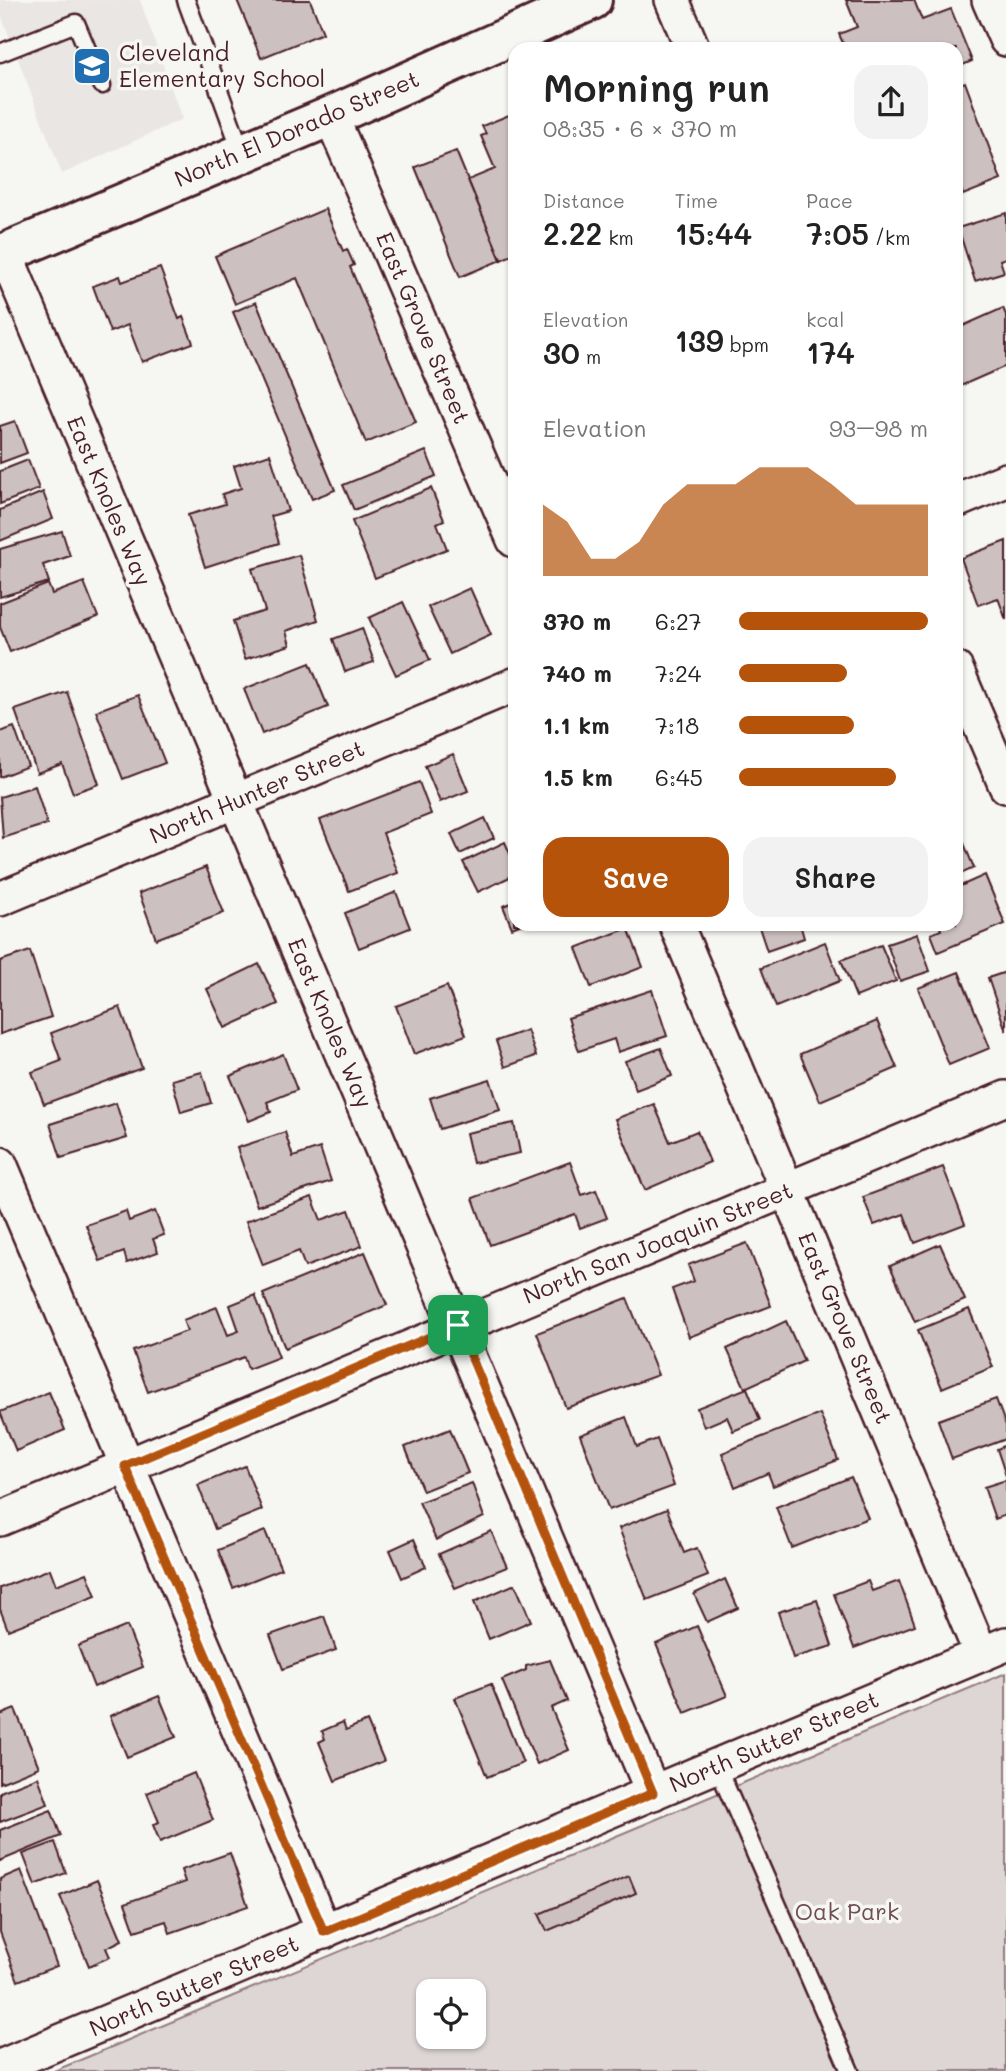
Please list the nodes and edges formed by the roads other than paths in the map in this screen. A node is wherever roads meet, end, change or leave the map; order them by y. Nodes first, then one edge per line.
1 (186, 0) edge
2 (673, 0) edge
3 (989, 0) edge
4 (568, 4) edge
5 (1006, 39) edge
6 (690, 42) edge
7 (0, 53) edge
8 (102, 85) dead end
9 (331, 116) junction
10 (242, 153) junction
11 (2, 250) edge
12 (1006, 480) edge
13 (963, 498) edge
14 (508, 526) edge
15 (963, 685) edge
16 (508, 688) edge
17 (1006, 786) edge
18 (236, 801) junction
19 (0, 899) edge
20 (679, 931) edge
21 (1006, 1098) edge
22 (0, 1164) edge
23 (787, 1190) junction
24 (458, 1325) junction
25 (125, 1466) junction
26 (0, 1519) edge
27 (994, 1649) edge
28 (717, 1766) junction
29 (653, 1793) junction
30 (324, 1932) junction
31 (0, 2067) edge
32 (849, 2071) edge

1 - 10 lane
2 - 6 street
3 - 5 street
4 - 9 main road, North El Dorado Street
7 - 8 lane
9 - 10 main road, North El Dorado Street
9 - 14 street, East Grove Street
10 - 11 main road, North El Dorado Street
11 - 18 street, East Knoles Way
12 - 13 street
15 - 17 street
16 - 18 street, North Hunter Street
18 - 19 street, North Hunter Street
18 - 24 street, East Knoles Way
20 - 23 street, East Grove Street
21 - 23 street, North San Joaquin Street
22 - 25 street
23 - 24 street, North San Joaquin Street
23 - 27 street, East Grove Street
24 - 25 street, North San Joaquin Street
24 - 29 street, East Knoles Way
25 - 26 street, North San Joaquin Street
25 - 30 street
27 - 28 street, North Sutter Street
28 - 29 street, North Sutter Street
28 - 32 lane
29 - 30 street, North Sutter Street
30 - 31 street, North Sutter Street

